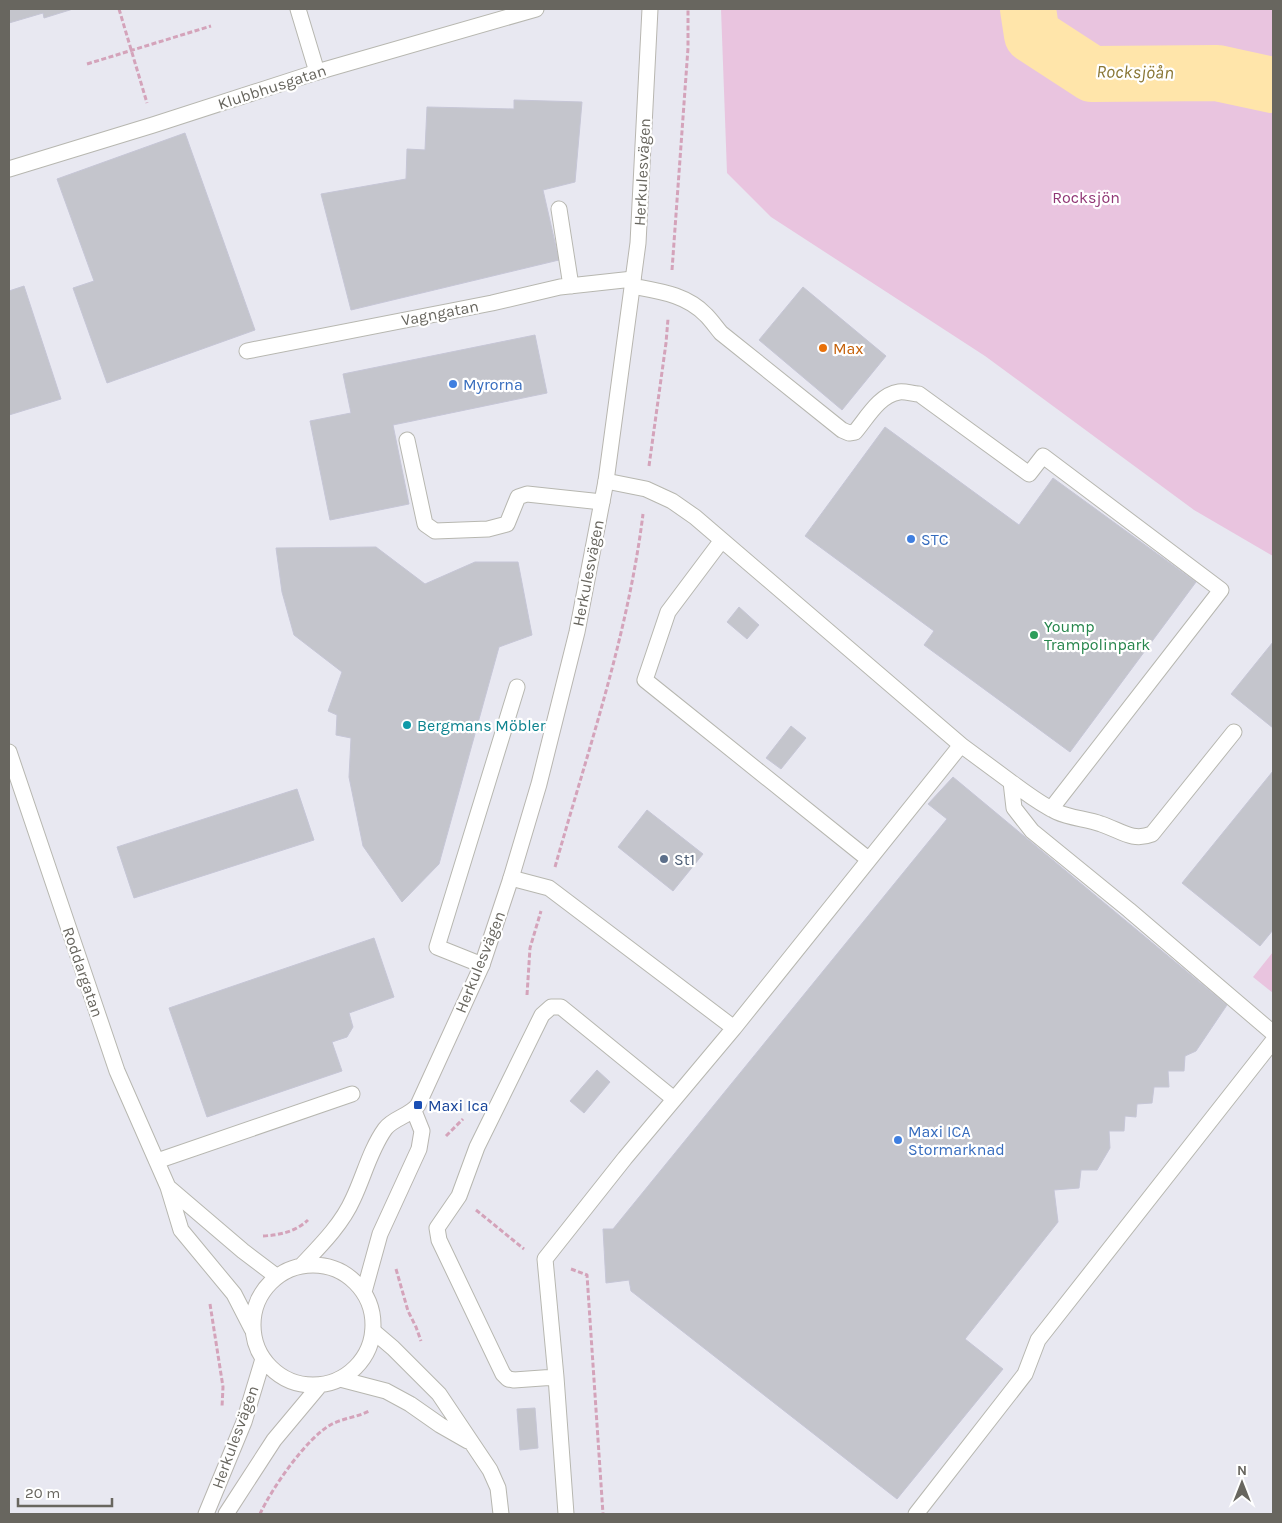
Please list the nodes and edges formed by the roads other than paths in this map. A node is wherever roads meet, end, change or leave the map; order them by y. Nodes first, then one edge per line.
1 (298, 9) edge
2 (536, 9) edge
3 (650, 9) edge
4 (317, 72) junction
5 (10, 166) edge
6 (559, 209) dead end
7 (632, 283) junction
8 (571, 286) junction
9 (247, 351) dead end
10 (407, 440) dead end
11 (606, 481) junction
12 (602, 502) junction
13 (722, 540) junction
14 (516, 687) dead end
15 (1234, 732) dead end
16 (961, 745) junction
17 (9, 752) edge
18 (1011, 782) junction
19 (1051, 808) junction
20 (868, 859) junction
21 (512, 878) junction
22 (482, 965) junction
23 (734, 1028) junction
24 (1273, 1033) edge
25 (1273, 1041) edge
26 (352, 1094) dead end
27 (674, 1099) junction
28 (414, 1111) junction
29 (157, 1161) junction
30 (168, 1187) junction
31 (302, 1265) junction
32 (276, 1276) junction
33 (364, 1292) junction
34 (252, 1329) junction
35 (373, 1331) junction
36 (263, 1359) junction
37 (556, 1377) junction
38 (340, 1379) junction
39 (320, 1385) junction
40 (472, 1444) junction
41 (206, 1514) edge
42 (226, 1514) edge
43 (501, 1514) edge
44 (566, 1514) edge
45 (916, 1514) edge

1 - 4 main road
2 - 4 main road, Klubbhusgatan
3 - 7 main road, Herkulesvägen
4 - 5 main road, Klubbhusgatan
6 - 8 main road
7 - 8 main road, Vagngatan
7 - 11 main road, Herkulesvägen
7 - 19 main road, Vagngatan
8 - 9 main road, Vagngatan
10 - 12 main road
11 - 12 main road, Herkulesvägen
11 - 13 main road
12 - 21 main road, Herkulesvägen
13 - 16 main road
13 - 20 main road
14 - 22 main road
15 - 19 main road
16 - 18 main road
16 - 20 main road
17 - 29 main road, Roddargatan
18 - 19 main road
18 - 24 main road
20 - 23 main road
21 - 22 main road, Herkulesvägen
21 - 23 main road
22 - 28 main road, Herkulesvägen
23 - 27 main road
25 - 45 main road
26 - 29 main road
27 - 37 main road
27 - 37 main road
28 - 31 main road
28 - 33 main road
29 - 30 main road, Roddargatan
30 - 32 main road, Roddargatan
30 - 34 main road, Roddargatan
31 - 32 main road
31 - 33 main road
32 - 34 main road
33 - 35 main road
34 - 36 main road
35 - 38 main road
35 - 40 main road
36 - 39 main road
36 - 41 main road, Herkulesvägen
37 - 44 main road
38 - 39 main road
38 - 40 main road
39 - 42 main road, Herkulesvägen
40 - 43 main road

